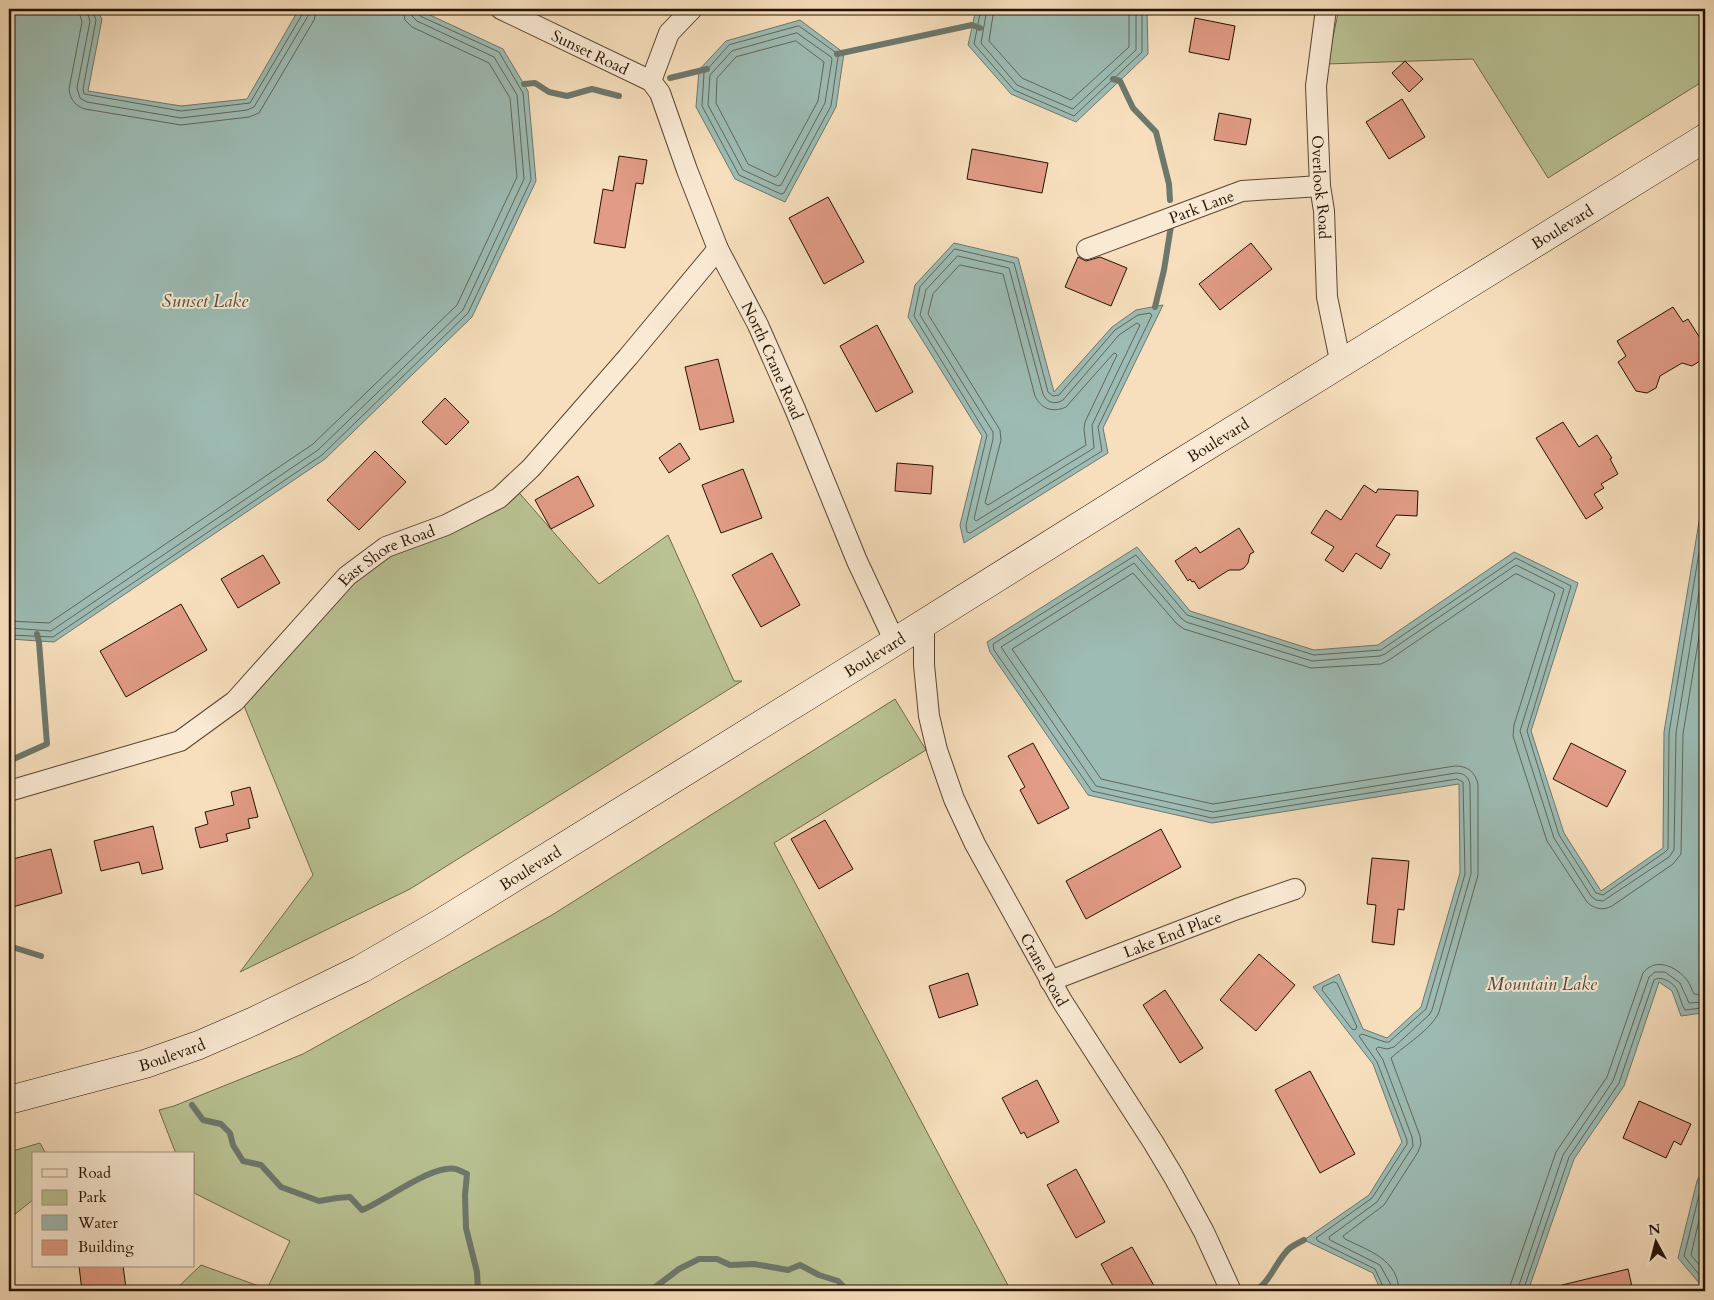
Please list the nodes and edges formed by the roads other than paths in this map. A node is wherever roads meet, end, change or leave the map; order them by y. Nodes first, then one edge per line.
1 (501, 9) edge
2 (692, 9) edge
3 (1326, 9) edge
4 (652, 81) junction
5 (1705, 138) edge
6 (1320, 186) junction
7 (718, 249) junction
8 (1087, 249) dead end
9 (1341, 365) junction
10 (924, 624) junction
11 (895, 642) junction
12 (9, 791) edge
13 (1295, 889) dead end
14 (1050, 981) junction
15 (9, 1100) edge
16 (1229, 1288) edge

1 - 4 street, Sunset Road
2 - 4 street
3 - 6 street, Overlook Road
4 - 7 street, North Crane Road
5 - 9 main road, Boulevard
6 - 8 street, Park Lane
6 - 9 street, Overlook Road
7 - 11 street, North Crane Road
7 - 12 street, East Shore Road
9 - 10 main road, Boulevard
10 - 11 main road, Boulevard
10 - 14 street, Crane Road
11 - 15 main road, Boulevard
13 - 14 street, Lake End Place
14 - 16 street, Crane Road

